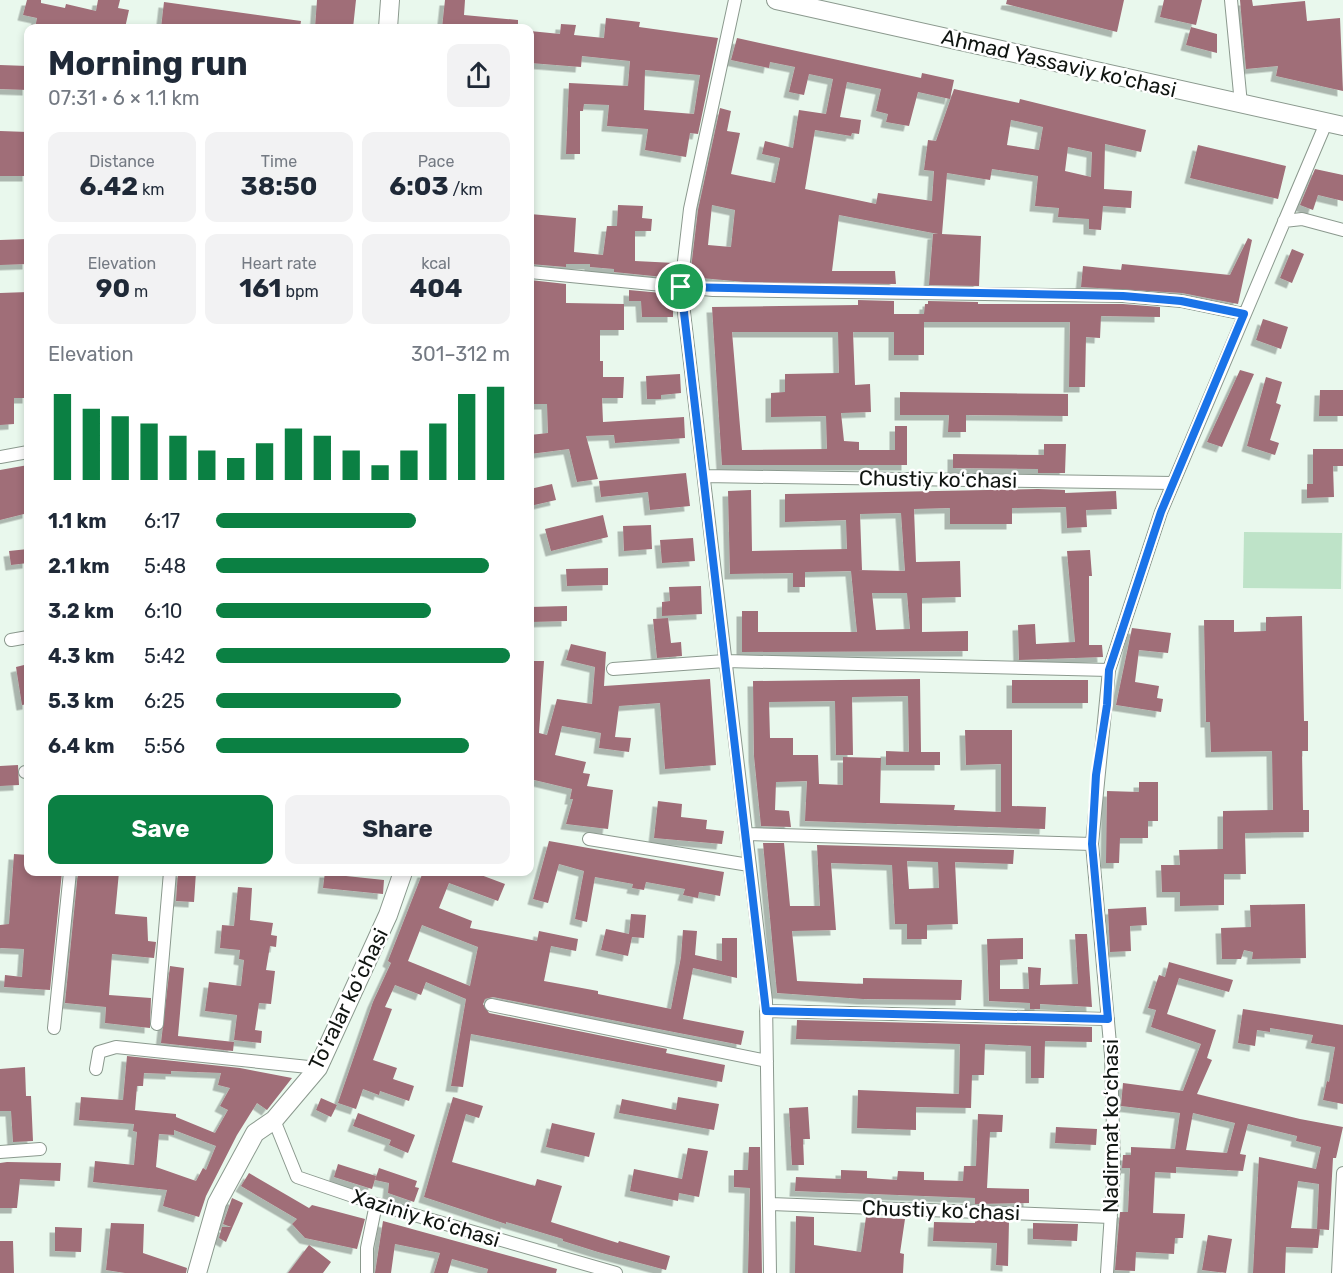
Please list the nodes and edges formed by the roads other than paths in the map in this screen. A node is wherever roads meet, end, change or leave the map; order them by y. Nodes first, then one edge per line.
1 (390, 0) edge
2 (735, 0) edge
3 (1231, 0) edge
4 (788, 1) edge
5 (388, 24) edge
6 (1241, 104) junction
7 (1334, 125) edge
8 (1284, 221) junction
9 (1343, 230) edge
10 (534, 272) edge
11 (681, 287) junction
12 (1244, 314) junction
13 (24, 453) edge
14 (0, 457) edge
15 (704, 476) junction
16 (1173, 483) junction
17 (24, 638) edge
18 (11, 640) dead end
19 (725, 661) junction
20 (613, 669) dead end
21 (1109, 670) junction
22 (746, 834) junction
23 (589, 839) dead end
24 (1092, 844) junction
25 (749, 865) junction
26 (70, 876) edge
27 (170, 876) edge
28 (402, 876) edge
29 (491, 1005) dead end
30 (766, 1011) junction
31 (1108, 1019) junction
32 (157, 1024) dead end
33 (54, 1028) dead end
34 (767, 1061) junction
35 (318, 1068) junction
36 (96, 1070) dead end
37 (274, 1120) junction
38 (40, 1149) dead end
39 (0, 1152) edge
40 (1343, 1173) edge
41 (376, 1204) junction
42 (771, 1204) junction
43 (1111, 1216) junction
44 (197, 1273) edge
45 (366, 1273) edge
46 (616, 1273) edge
47 (770, 1273) edge
48 (1107, 1273) edge
49 (1338, 1273) edge

1 - 5 main road
2 - 11 street
3 - 6 street
4 - 6 main road, Ahmad Yassaviy ko'chasi
6 - 7 main road, Ahmad Yassaviy ko'chasi
7 - 8 street, Nadirmat koʻchasi
8 - 9 street
8 - 12 street, Nadirmat koʻchasi
10 - 11 street
11 - 12 street
11 - 15 street
12 - 16 street, Nadirmat koʻchasi
13 - 14 street
15 - 16 street, Chustiy koʻchasi
15 - 19 street
16 - 21 street, Nadirmat koʻchasi
17 - 18 street
19 - 20 street
19 - 21 street
19 - 22 street
21 - 24 street, Nadirmat koʻchasi
22 - 24 street
22 - 25 street
23 - 25 street
24 - 31 street, Nadirmat koʻchasi
25 - 30 street
26 - 33 street
27 - 32 street
28 - 35 main road, Toʻralar koʻchasi
29 - 34 street
30 - 31 street
30 - 34 street
31 - 43 street, Nadirmat koʻchasi
34 - 42 street
35 - 36 street
35 - 37 main road, Toʻralar koʻchasi
37 - 41 street, Xaziniy koʻchasi
37 - 44 main road, Toʻralar koʻchasi
38 - 39 street
40 - 49 street
41 - 45 street
41 - 46 street, Xaziniy koʻchasi
42 - 43 street, Chustiy koʻchasi
42 - 47 street
43 - 48 street, Nadirmat koʻchasi

